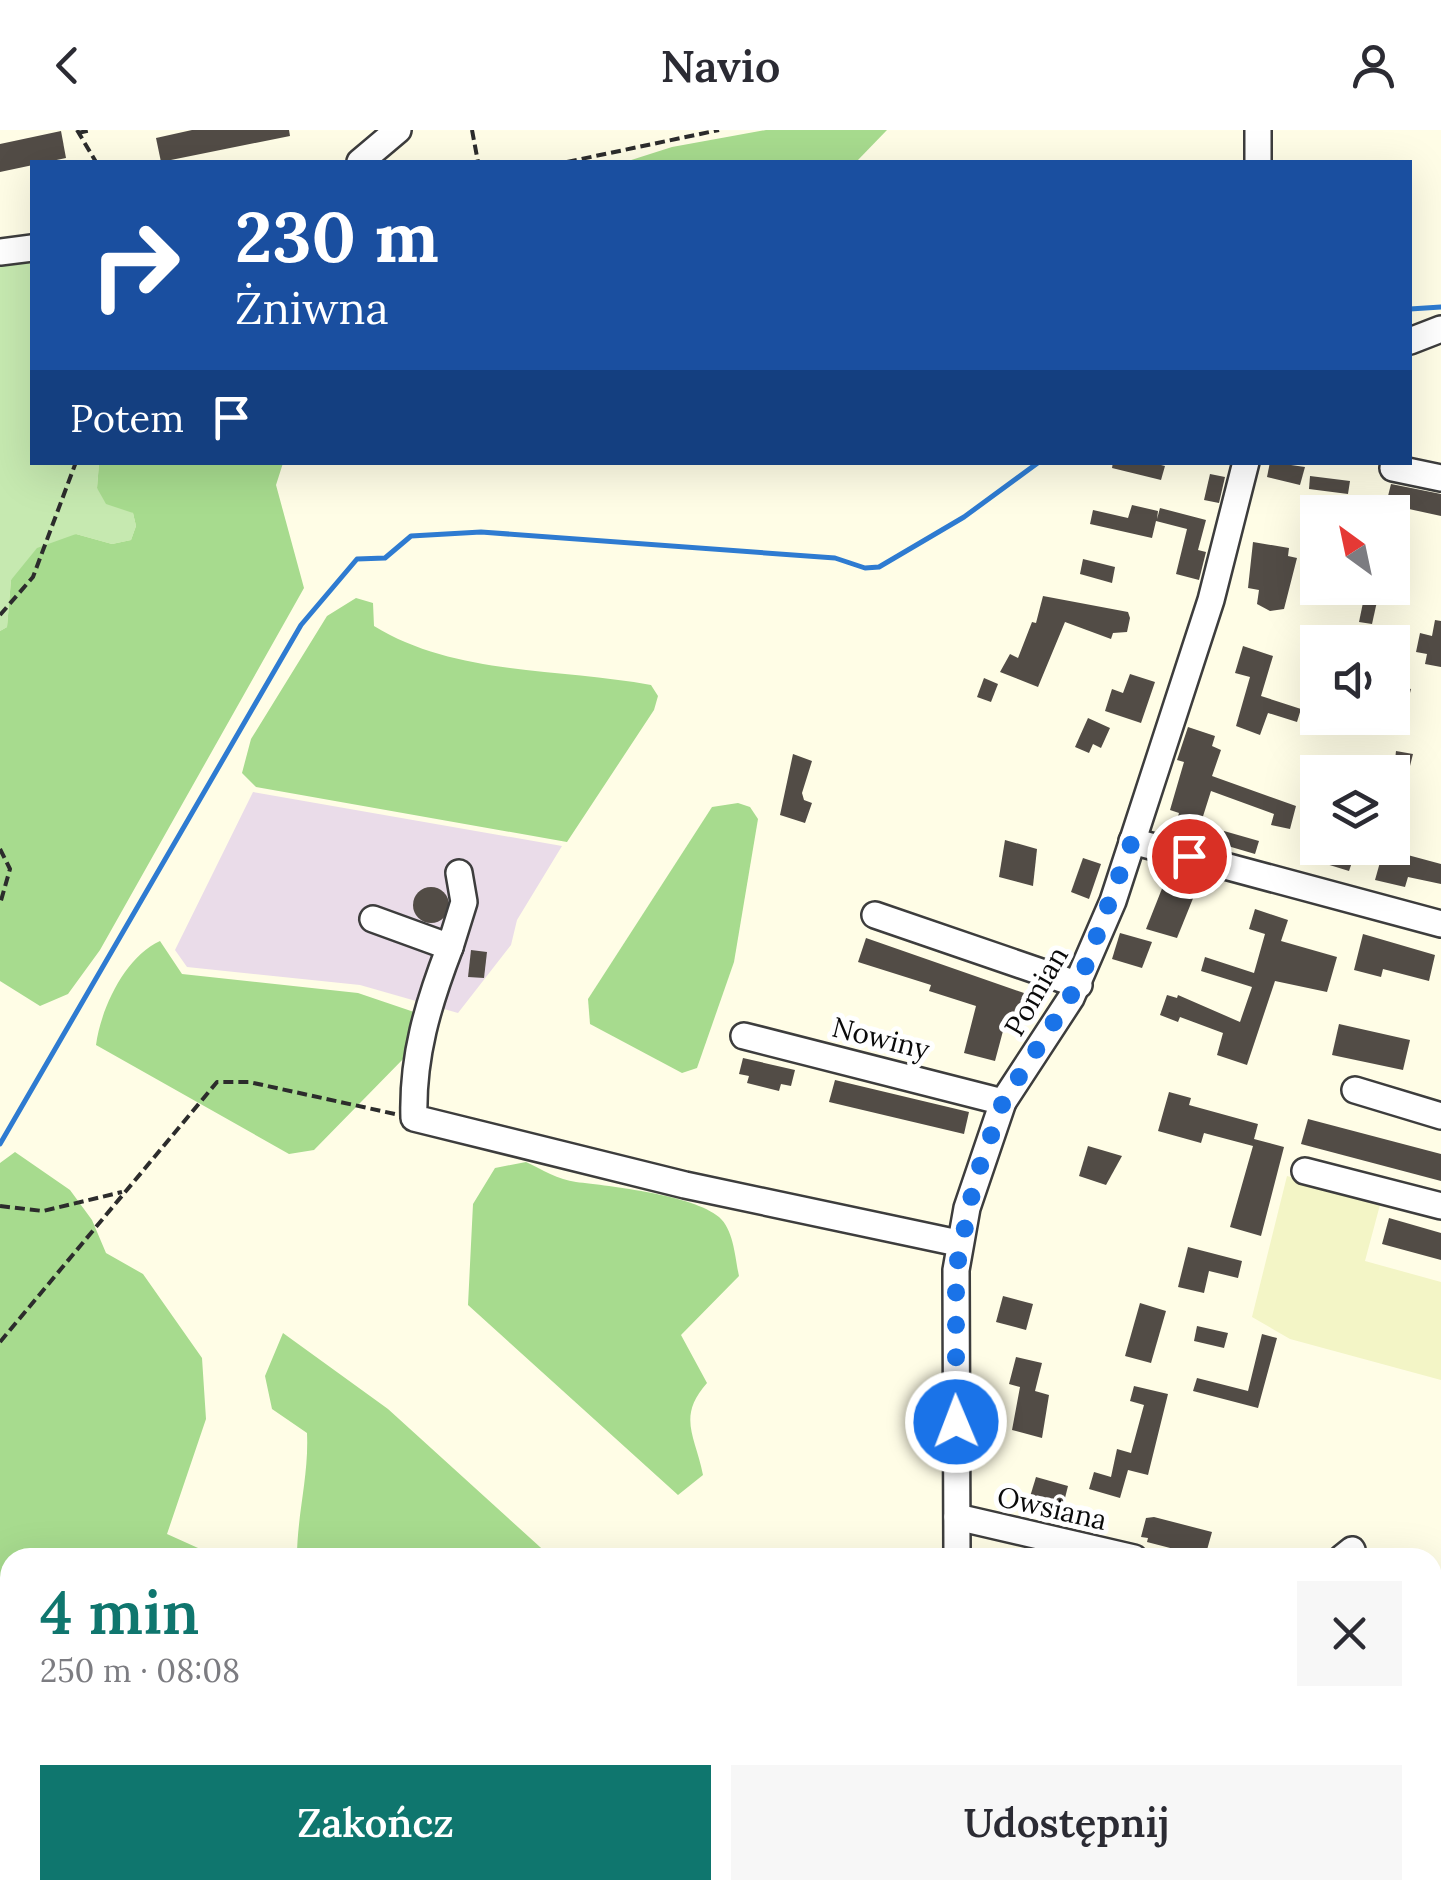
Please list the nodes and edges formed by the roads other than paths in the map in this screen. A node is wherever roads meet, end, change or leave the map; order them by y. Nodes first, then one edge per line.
1 (398, 130) edge
2 (1258, 130) edge
3 (362, 160) edge
4 (1258, 160) edge
5 (30, 248) edge
6 (0, 252) edge
7 (1441, 329) edge
8 (1412, 340) edge
9 (1245, 465) edge
10 (1393, 468) dead end
11 (1441, 478) edge
12 (1132, 841) junction
13 (459, 874) dead end
14 (875, 916) dead end
15 (373, 919) dead end
16 (1441, 924) edge
17 (450, 947) junction
18 (1079, 984) junction
19 (744, 1036) dead end
20 (1356, 1090) dead end
21 (1003, 1102) junction
22 (1441, 1116) edge
23 (1305, 1171) dead end
24 (1441, 1206) edge
25 (958, 1243) junction
26 (957, 1517) junction
27 (957, 1548) edge
28 (1091, 1548) edge

1 - 3 street
2 - 4 street
5 - 6 street
7 - 8 street
9 - 12 street, Pomian
10 - 11 street
12 - 16 street
12 - 18 street, Pomian
13 - 17 street
14 - 18 street
15 - 17 street
17 - 25 street
18 - 21 street, Pomian
19 - 21 street, Nowiny
20 - 22 street
21 - 25 street, Pomian
23 - 24 street
25 - 26 street, Pomian
26 - 27 street, Pomian
26 - 28 street, Owsiana

